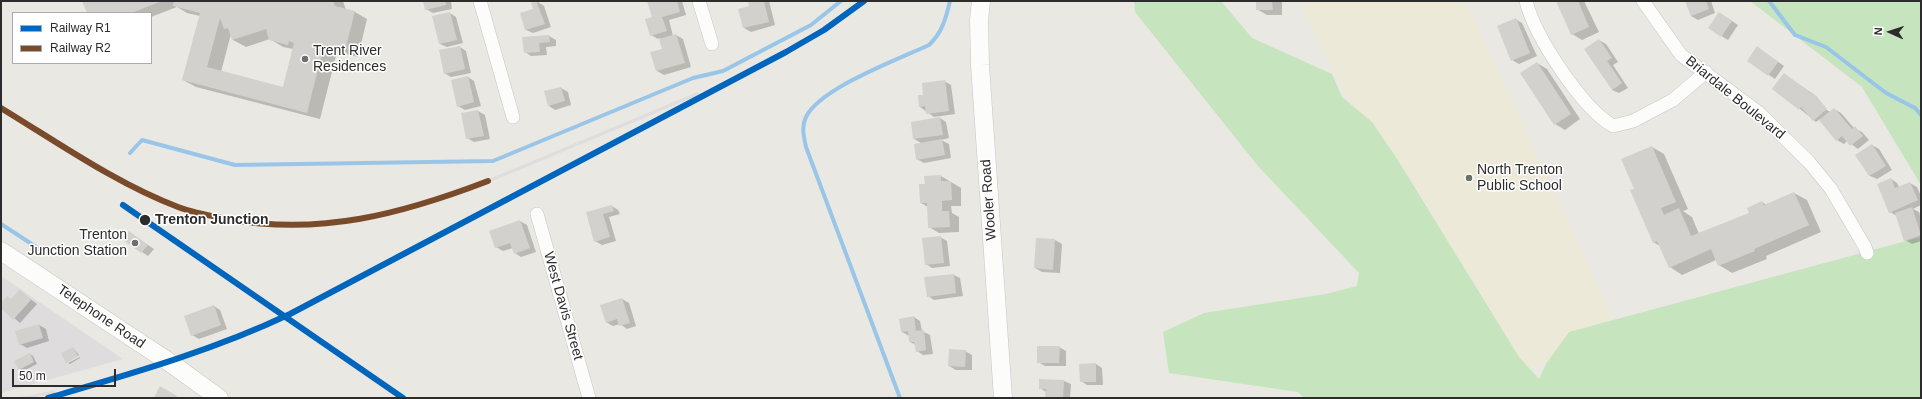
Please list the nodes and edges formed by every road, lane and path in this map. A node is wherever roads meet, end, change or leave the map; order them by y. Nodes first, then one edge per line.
1 (480, 1) edge
2 (699, 1) edge
3 (981, 1) edge
4 (1526, 1) edge
5 (1643, 1) edge
6 (712, 44) dead end
7 (1706, 72) junction
8 (513, 117) dead end
9 (536, 214) dead end
10 (1, 251) edge
11 (1867, 253) dead end
12 (219, 398) edge
13 (588, 398) edge
14 (1003, 398) edge

1 - 8 street
2 - 6 street
3 - 14 street, Wooler Road
4 - 7 street
5 - 7 street, Briardale Boulevard
7 - 11 street, Briardale Boulevard
9 - 13 street, West Davis Street
10 - 12 street, Telephone Road

